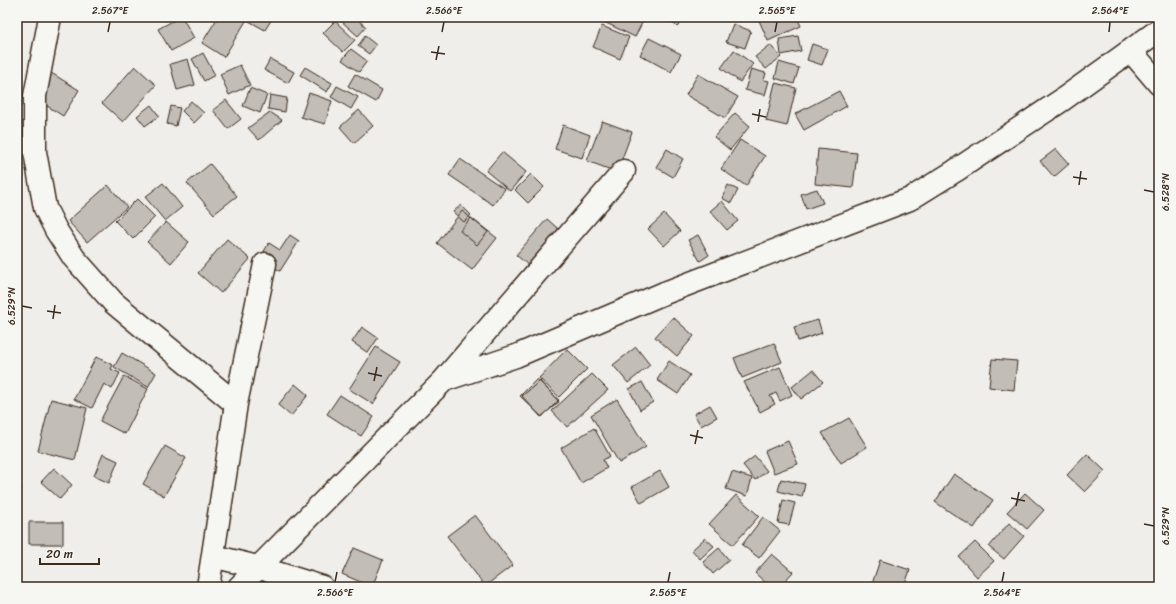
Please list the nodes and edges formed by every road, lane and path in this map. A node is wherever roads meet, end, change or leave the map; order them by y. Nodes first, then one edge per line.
1 (50, 17) edge
2 (1159, 30) edge
3 (1130, 51) junction
4 (1159, 84) edge
5 (624, 171) dead end
6 (265, 264) dead end
7 (444, 380) junction
8 (236, 404) junction
9 (213, 556) junction
10 (258, 567) junction
11 (208, 587) edge
12 (239, 587) edge
13 (322, 587) edge

1 - 8 street
2 - 3 street
3 - 4 street
3 - 7 street
5 - 7 street
6 - 8 street
7 - 10 street
8 - 9 street
9 - 10 street
9 - 11 street
10 - 12 street
10 - 13 street

